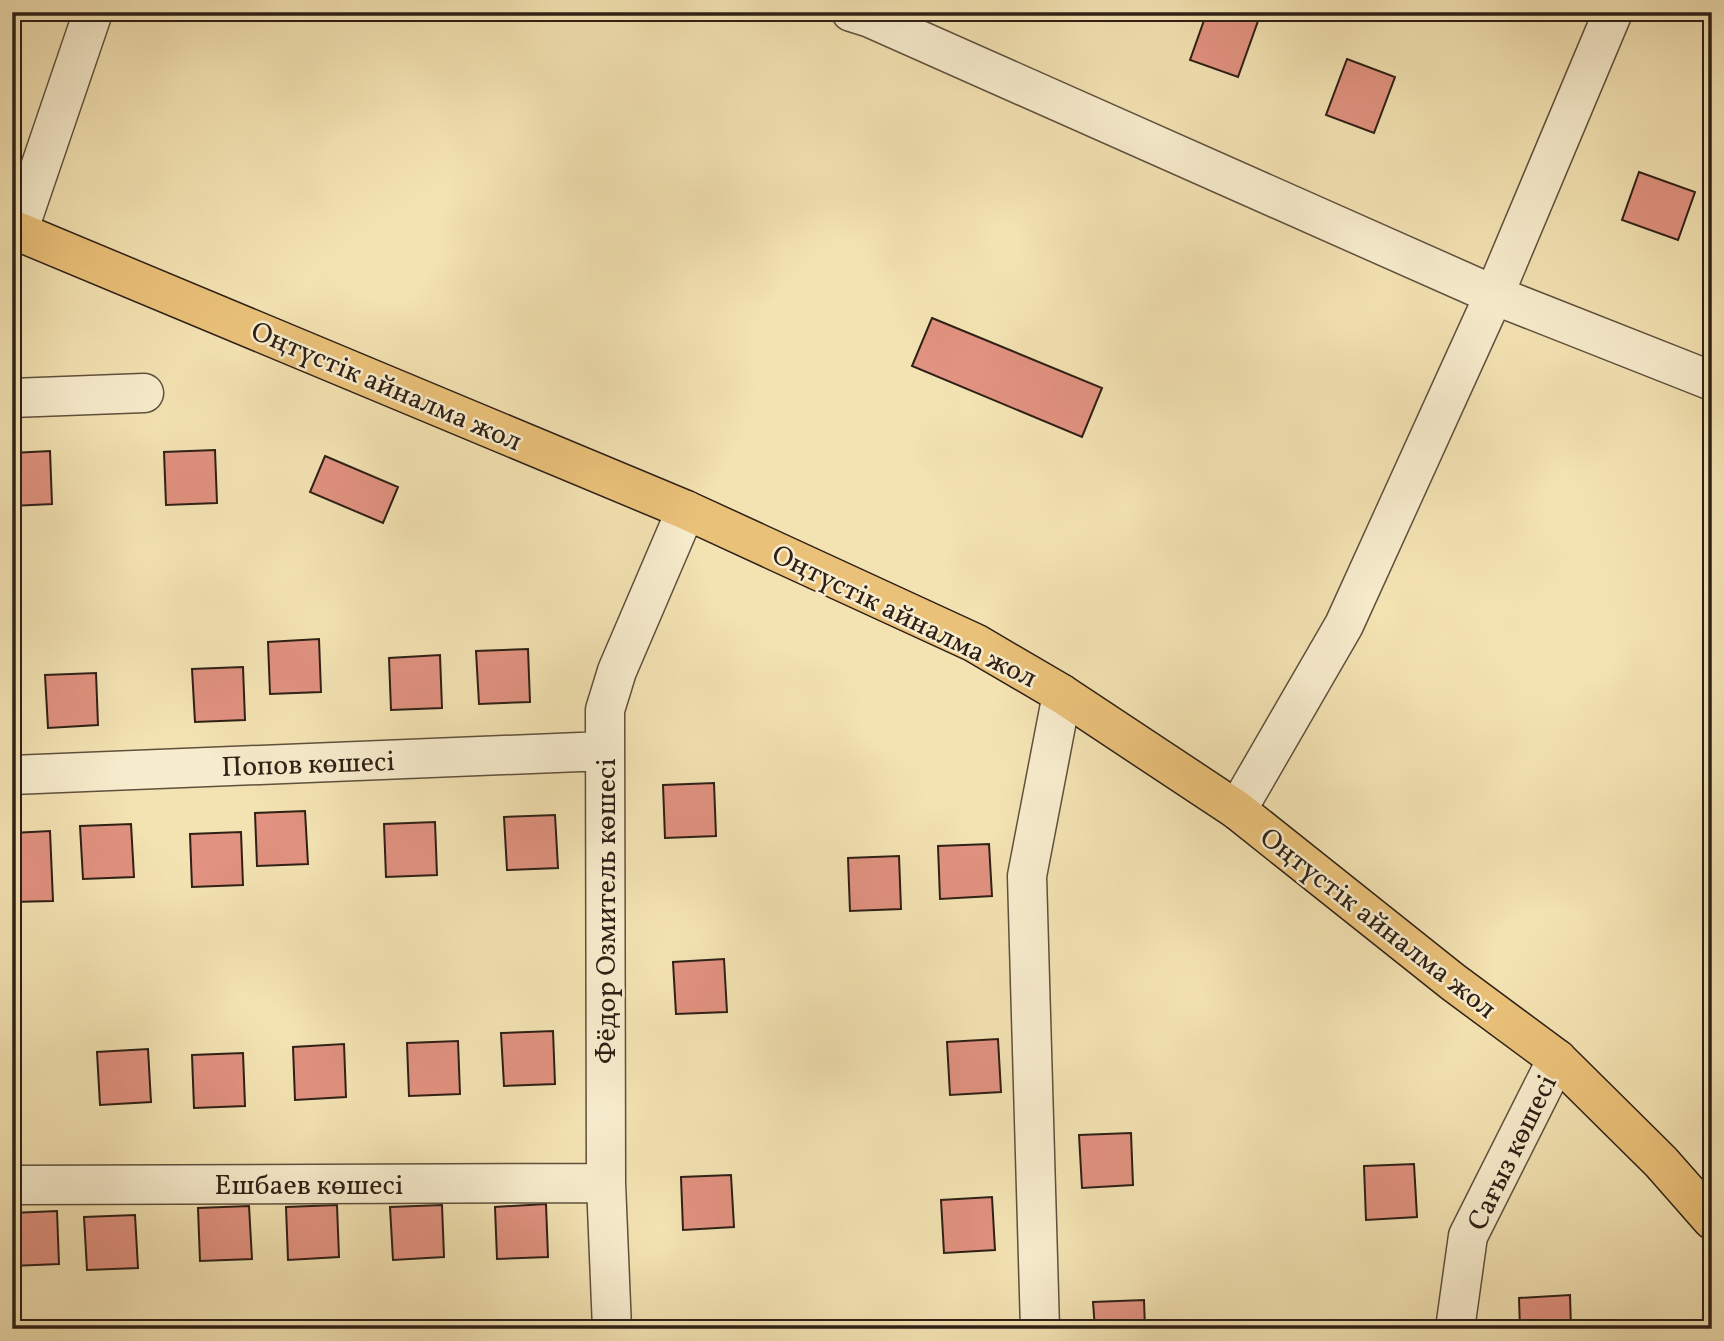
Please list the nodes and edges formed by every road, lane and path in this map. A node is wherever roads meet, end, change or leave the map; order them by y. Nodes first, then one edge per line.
1 (93, 12) edge
2 (851, 12) edge
3 (1613, 12) edge
4 (15, 230) edge
5 (1494, 295) junction
6 (1712, 381) edge
7 (144, 393) dead end
8 (12, 398) edge
9 (686, 510) junction
10 (1062, 694) junction
11 (604, 751) junction
12 (12, 775) edge
13 (1237, 810) junction
14 (1557, 1059) junction
15 (606, 1183) junction
16 (12, 1185) edge
17 (1712, 1220) edge
18 (612, 1329) edge
19 (1040, 1329) edge
20 (1455, 1329) edge

1 - 4 street
2 - 5 street
3 - 5 street
4 - 9 highway, Оңтүстік айналма жол
5 - 6 street
5 - 13 street
7 - 8 street
9 - 10 highway, Оңтүстік айналма жол
9 - 11 street, Фёдор Озмитель көшесі
10 - 13 highway, Оңтүстік айналма жол
10 - 19 street
11 - 12 street, Попов көшесі
11 - 15 street, Фёдор Озмитель көшесі
13 - 14 highway, Оңтүстік айналма жол
14 - 17 highway, Оңтүстік айналма жол
14 - 20 street, Сағыз көшесі
15 - 16 street, Ешбаев көшесі
15 - 18 street, Фёдор Озмитель көшесі

